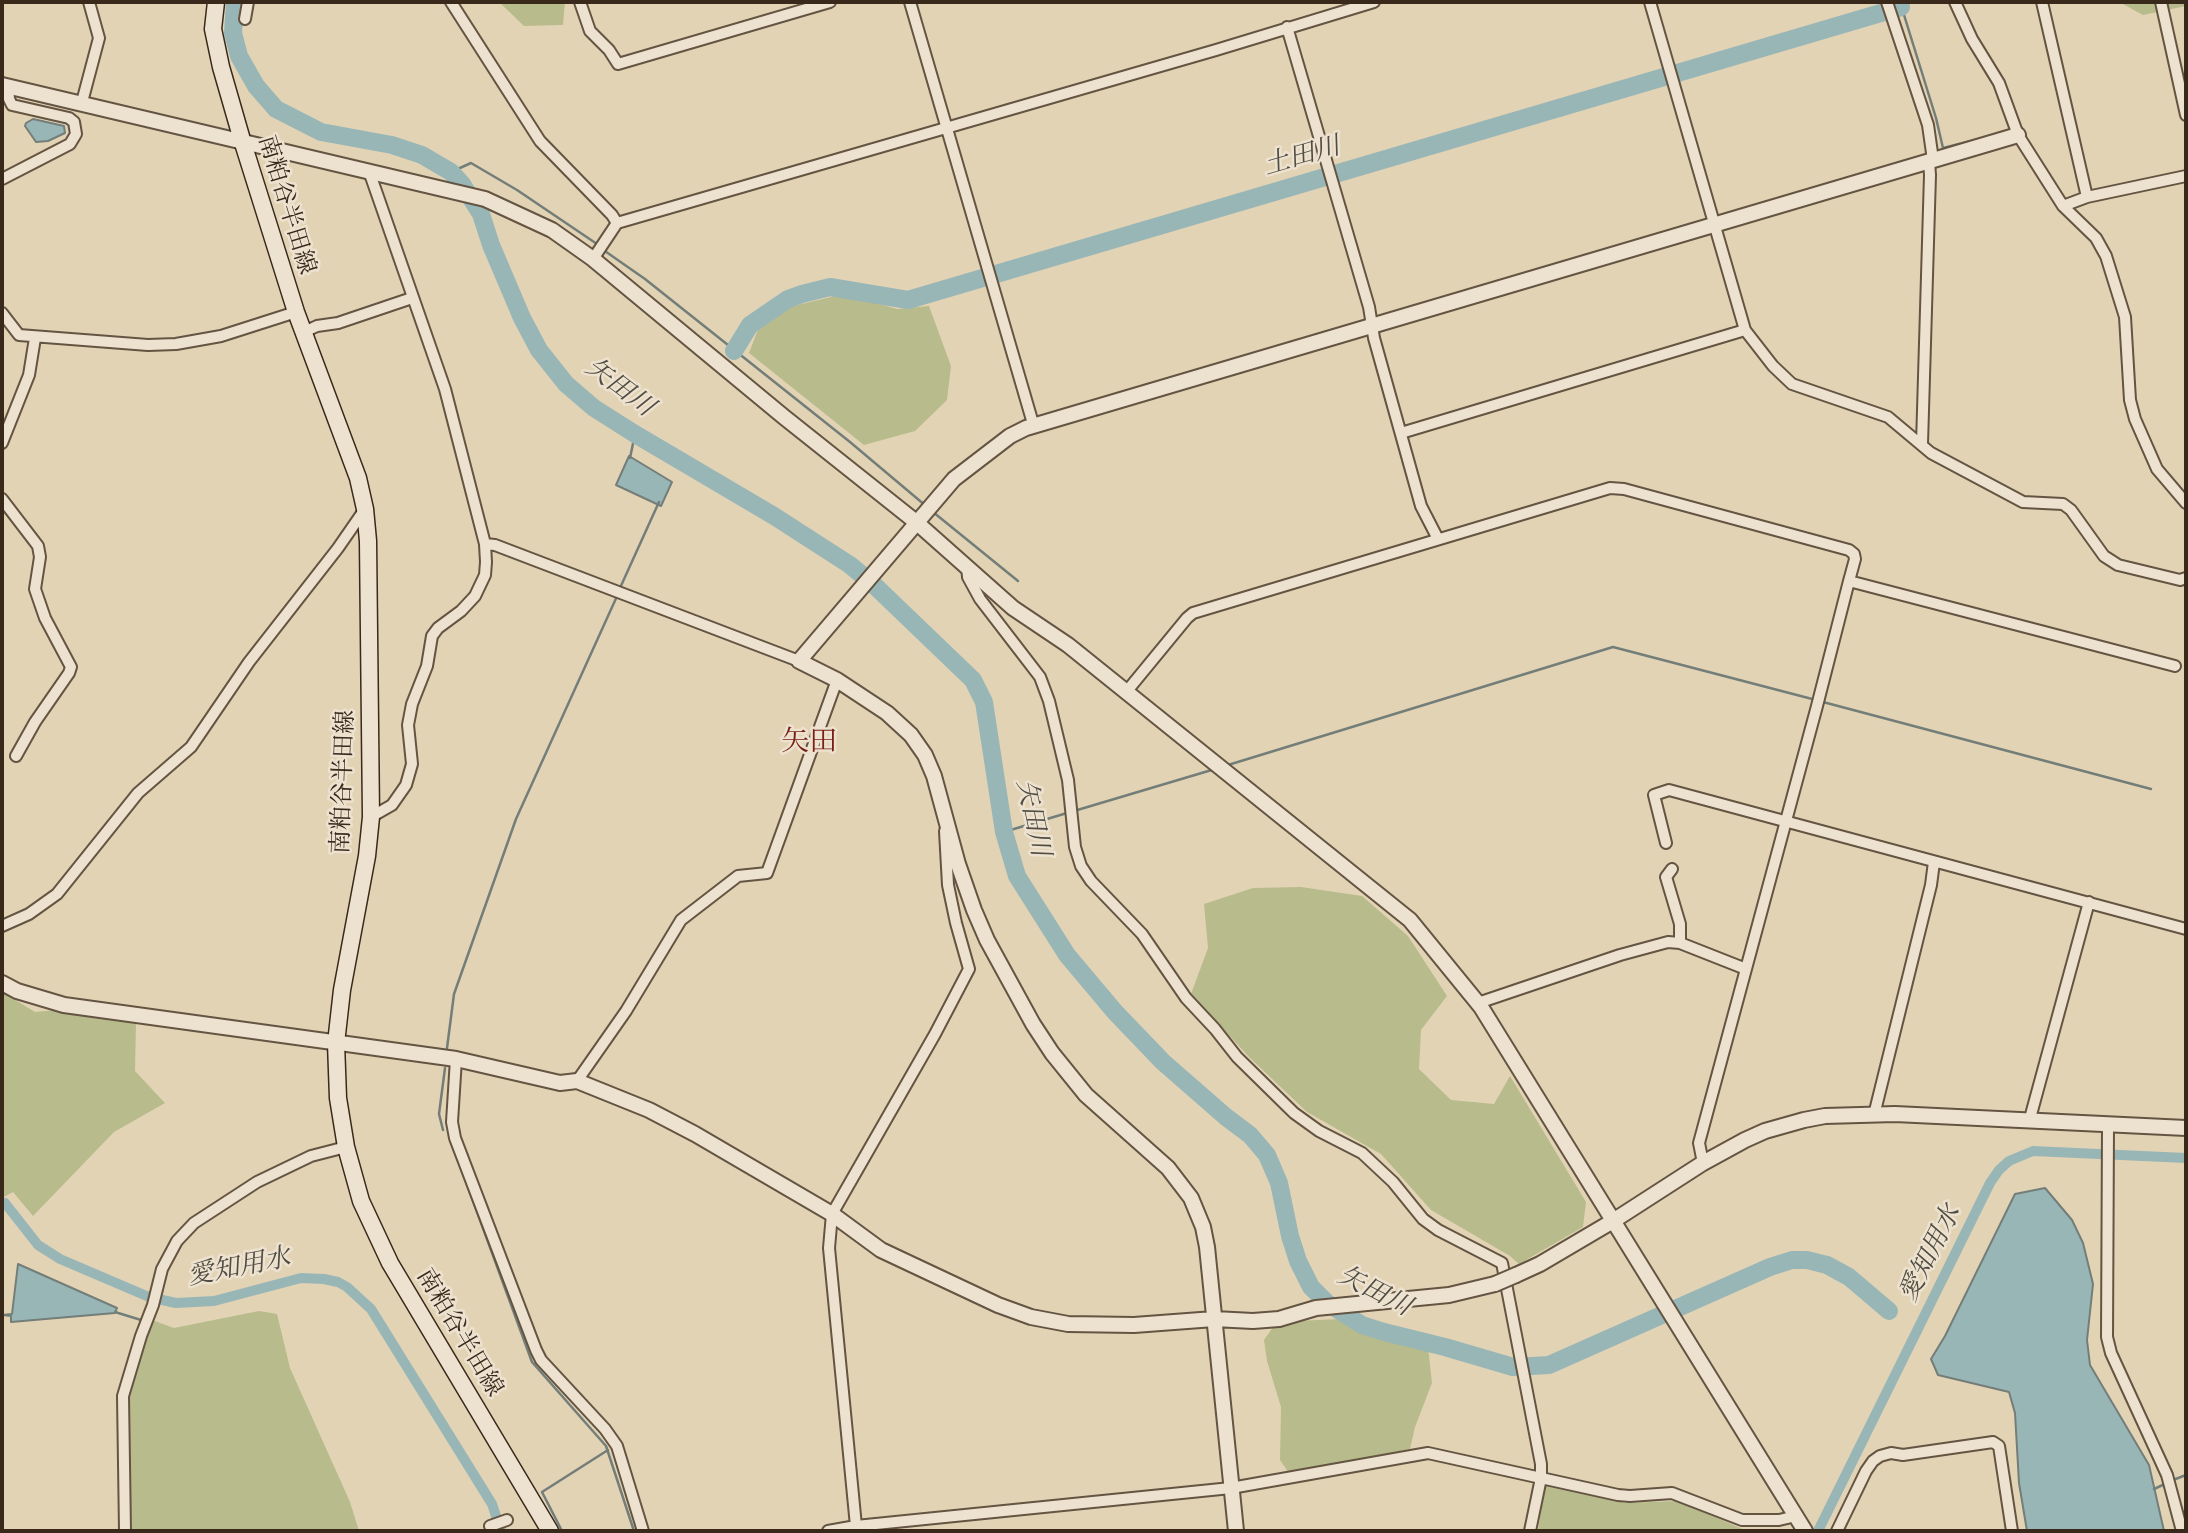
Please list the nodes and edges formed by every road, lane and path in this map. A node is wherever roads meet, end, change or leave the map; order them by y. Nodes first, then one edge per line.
1 (89, 2) edge
2 (216, 2) edge
3 (248, 2) edge
4 (451, 2) edge
5 (580, 2) edge
6 (830, 2) edge
7 (910, 2) edge
8 (1326, 2) edge
9 (1374, 2) edge
10 (1650, 2) edge
11 (1955, 2) edge
12 (2042, 2) edge
13 (2161, 2) edge
14 (1888, 3) edge
15 (1329, 14) junction
16 (245, 19) dead end
17 (1287, 27) junction
18 (5, 85) edge
19 (82, 102) junction
20 (2186, 115) edge
21 (946, 126) junction
22 (2018, 135) junction
23 (242, 140) junction
24 (1931, 161) junction
25 (369, 172) junction
26 (2186, 176) edge
27 (2, 179) edge
28 (2087, 197) junction
29 (2063, 206) junction
30 (617, 223) junction
31 (1716, 225) junction
32 (593, 259) junction
33 (412, 298) junction
34 (296, 312) junction
35 (2, 313) edge
36 (1374, 326) junction
37 (1745, 330) junction
38 (303, 332) junction
39 (35, 338) junction
40 (1034, 427) junction
41 (1401, 433) junction
42 (2, 443) edge
43 (1922, 444) junction
44 (2, 499) edge
45 (2186, 503) edge
46 (365, 509) junction
47 (916, 522) junction
48 (1438, 539) junction
49 (485, 544) junction
50 (967, 566) junction
51 (2186, 578) edge
52 (1849, 581) junction
53 (799, 661) junction
54 (2175, 666) dead end
55 (837, 680) junction
56 (1127, 691) junction
57 (16, 756) dead end
58 (371, 817) junction
59 (1785, 821) junction
60 (949, 828) junction
61 (1666, 843) dead end
62 (1934, 862) junction
63 (1672, 869) dead end
64 (2089, 902) junction
65 (2, 926) edge
66 (2186, 929) edge
67 (1680, 943) junction
68 (1746, 969) junction
69 (2, 984) edge
70 (1478, 1003) junction
71 (336, 1043) junction
72 (456, 1059) junction
73 (577, 1081) junction
74 (1874, 1115) junction
75 (2029, 1122) junction
76 (2108, 1126) junction
77 (2186, 1128) edge
78 (346, 1147) junction
79 (1703, 1163) junction
80 (832, 1214) junction
81 (1613, 1221) junction
82 (1214, 1319) junction
83 (1541, 1478) junction
84 (1231, 1489) junction
85 (1796, 1516) junction
86 (507, 1520) dead end
87 (490, 1526) dead end
88 (856, 1526) junction
89 (125, 1531) edge
90 (550, 1531) edge
91 (643, 1531) edge
92 (828, 1531) edge
93 (1236, 1531) edge
94 (1530, 1531) edge
95 (1805, 1531) edge
96 (1837, 1531) edge
97 (2012, 1531) edge
98 (2182, 1531) edge

1 - 19 street
2 - 23 main road, 南粕谷半田線
3 - 16 street
4 - 30 street
5 - 6 street
7 - 21 street
8 - 15 street
9 - 15 street
10 - 31 street
11 - 22 street
12 - 28 street
13 - 20 street
14 - 24 street
15 - 17 street
17 - 21 street
17 - 36 street
18 - 19 street
18 - 27 street
19 - 23 street
21 - 30 street
21 - 40 street
22 - 24 street
22 - 29 street
23 - 25 street
23 - 34 main road, 南粕谷半田線
24 - 31 street
24 - 43 street
25 - 32 street
25 - 33 street
26 - 28 street
28 - 29 street
29 - 45 street
30 - 32 street
31 - 36 street
31 - 37 street
32 - 47 street
33 - 38 street
33 - 49 street
34 - 38 main road, 南粕谷半田線
34 - 39 street
35 - 39 street
36 - 40 street
36 - 41 street
37 - 41 street
37 - 43 street
38 - 46 main road, 南粕谷半田線
39 - 42 street
40 - 47 street
41 - 48 street
43 - 51 street
44 - 57 street
46 - 58 main road, 南粕谷半田線
46 - 65 street
47 - 50 street
47 - 53 street
48 - 52 street
48 - 56 street
49 - 53 street
49 - 58 street
50 - 56 street
50 - 83 street
52 - 54 street
52 - 59 street
53 - 55 street
55 - 60 street
55 - 73 street
56 - 70 street
58 - 71 main road, 南粕谷半田線
59 - 61 street
59 - 62 street
59 - 68 street
60 - 80 street
60 - 82 street
62 - 64 street
62 - 74 street
63 - 67 street
64 - 66 street
64 - 75 street
67 - 68 street
67 - 70 street
68 - 79 street
69 - 71 street
70 - 81 street
71 - 72 street
71 - 78 main road, 南粕谷半田線
72 - 73 street
72 - 91 street
73 - 80 street
74 - 75 street
74 - 79 street
75 - 76 street
76 - 77 street
76 - 98 street
78 - 89 street
78 - 90 main road, 南粕谷半田線
79 - 81 street
80 - 82 street
80 - 88 street
81 - 82 street, bridge
81 - 85 street
82 - 84 street
83 - 84 street
83 - 85 street
83 - 94 street
84 - 88 street
84 - 93 street
85 - 95 street
86 - 87 street
88 - 92 street
96 - 97 street

